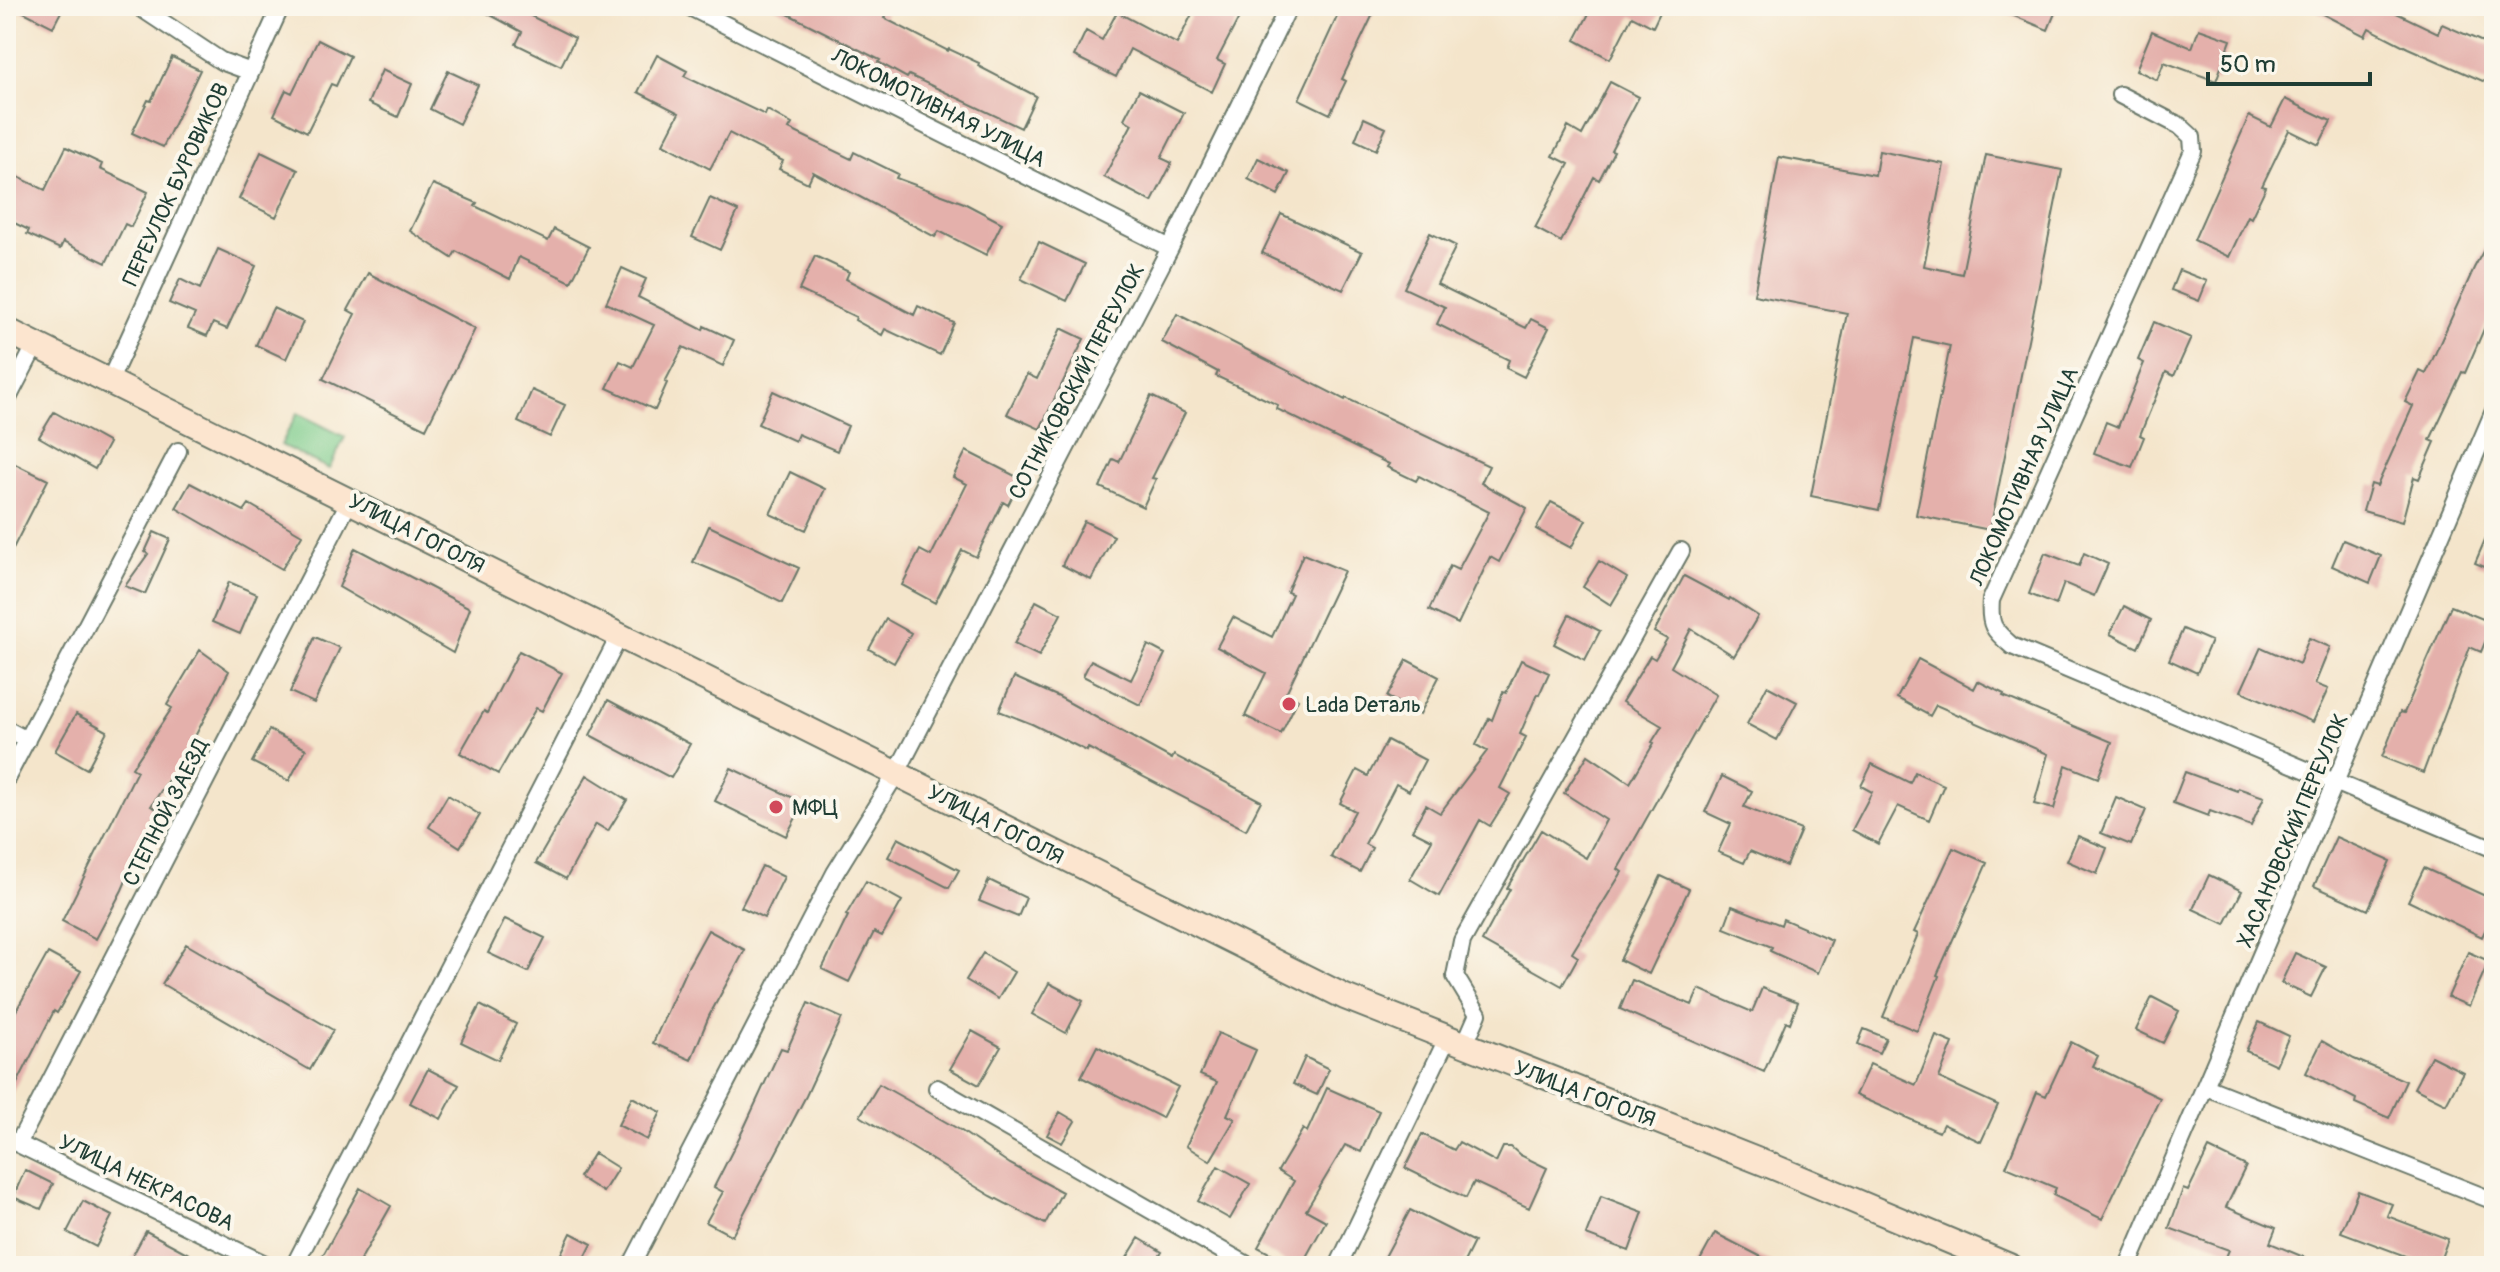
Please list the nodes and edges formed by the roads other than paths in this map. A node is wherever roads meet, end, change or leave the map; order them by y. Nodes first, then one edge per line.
1 (138, 6) edge
2 (281, 6) edge
3 (688, 6) edge
4 (1289, 6) edge
5 (251, 72) junction
6 (2120, 95) dead end
7 (1170, 248) junction
8 (6, 330) edge
9 (36, 344) junction
10 (110, 380) junction
11 (6, 402) edge
12 (2493, 418) edge
13 (178, 451) dead end
14 (350, 500) junction
15 (1681, 551) dead end
16 (620, 635) junction
17 (6, 729) edge
18 (27, 740) junction
19 (896, 774) junction
20 (6, 779) edge
21 (2336, 784) junction
22 (2494, 849) edge
23 (1456, 1042) junction
24 (2206, 1087) junction
25 (937, 1088) dead end
26 (12, 1141) edge
27 (2494, 1201) edge
28 (269, 1266) edge
29 (294, 1266) edge
30 (631, 1266) edge
31 (1249, 1266) edge
32 (1338, 1266) edge
33 (2009, 1266) edge
34 (2128, 1266) edge

1 - 5 street
2 - 5 street, ПЕРЕУЛОК БУРОВИКОВ
3 - 7 street, ЛОКОМОТИВНАЯ УЛИЦА
4 - 7 street, СОТНИКОВСКИЙ ПЕРЕУЛОК
5 - 10 street, ПЕРЕУЛОК БУРОВИКОВ
6 - 21 street, ЛОКОМОТИВНАЯ УЛИЦА
7 - 19 street, СОТНИКОВСКИЙ ПЕРЕУЛОК
8 - 9 main road, УЛИЦА ГОГОЛЯ
9 - 10 main road, УЛИЦА ГОГОЛЯ
9 - 11 street
10 - 14 main road, УЛИЦА ГОГОЛЯ
12 - 21 street, ХАСАНОВСКИЙ ПЕРЕУЛОК
13 - 18 street
14 - 16 main road, УЛИЦА ГОГОЛЯ
14 - 26 street, СТЕПНОЙ ЗАЕЗД
15 - 23 street
16 - 19 main road, УЛИЦА ГОГОЛЯ
16 - 29 street
17 - 18 street
18 - 20 street
19 - 23 main road, УЛИЦА ГОГОЛЯ
19 - 30 street
21 - 22 street, ЛОКОМОТИВНАЯ УЛИЦА
21 - 24 street, ХАСАНОВСКИЙ ПЕРЕУЛОК
23 - 32 street
23 - 33 main road, УЛИЦА ГОГОЛЯ
24 - 27 street
24 - 34 street, ХАСАНОВСКИЙ ПЕРЕУЛОК
25 - 31 street
26 - 28 street, УЛИЦА НЕКРАСОВА

